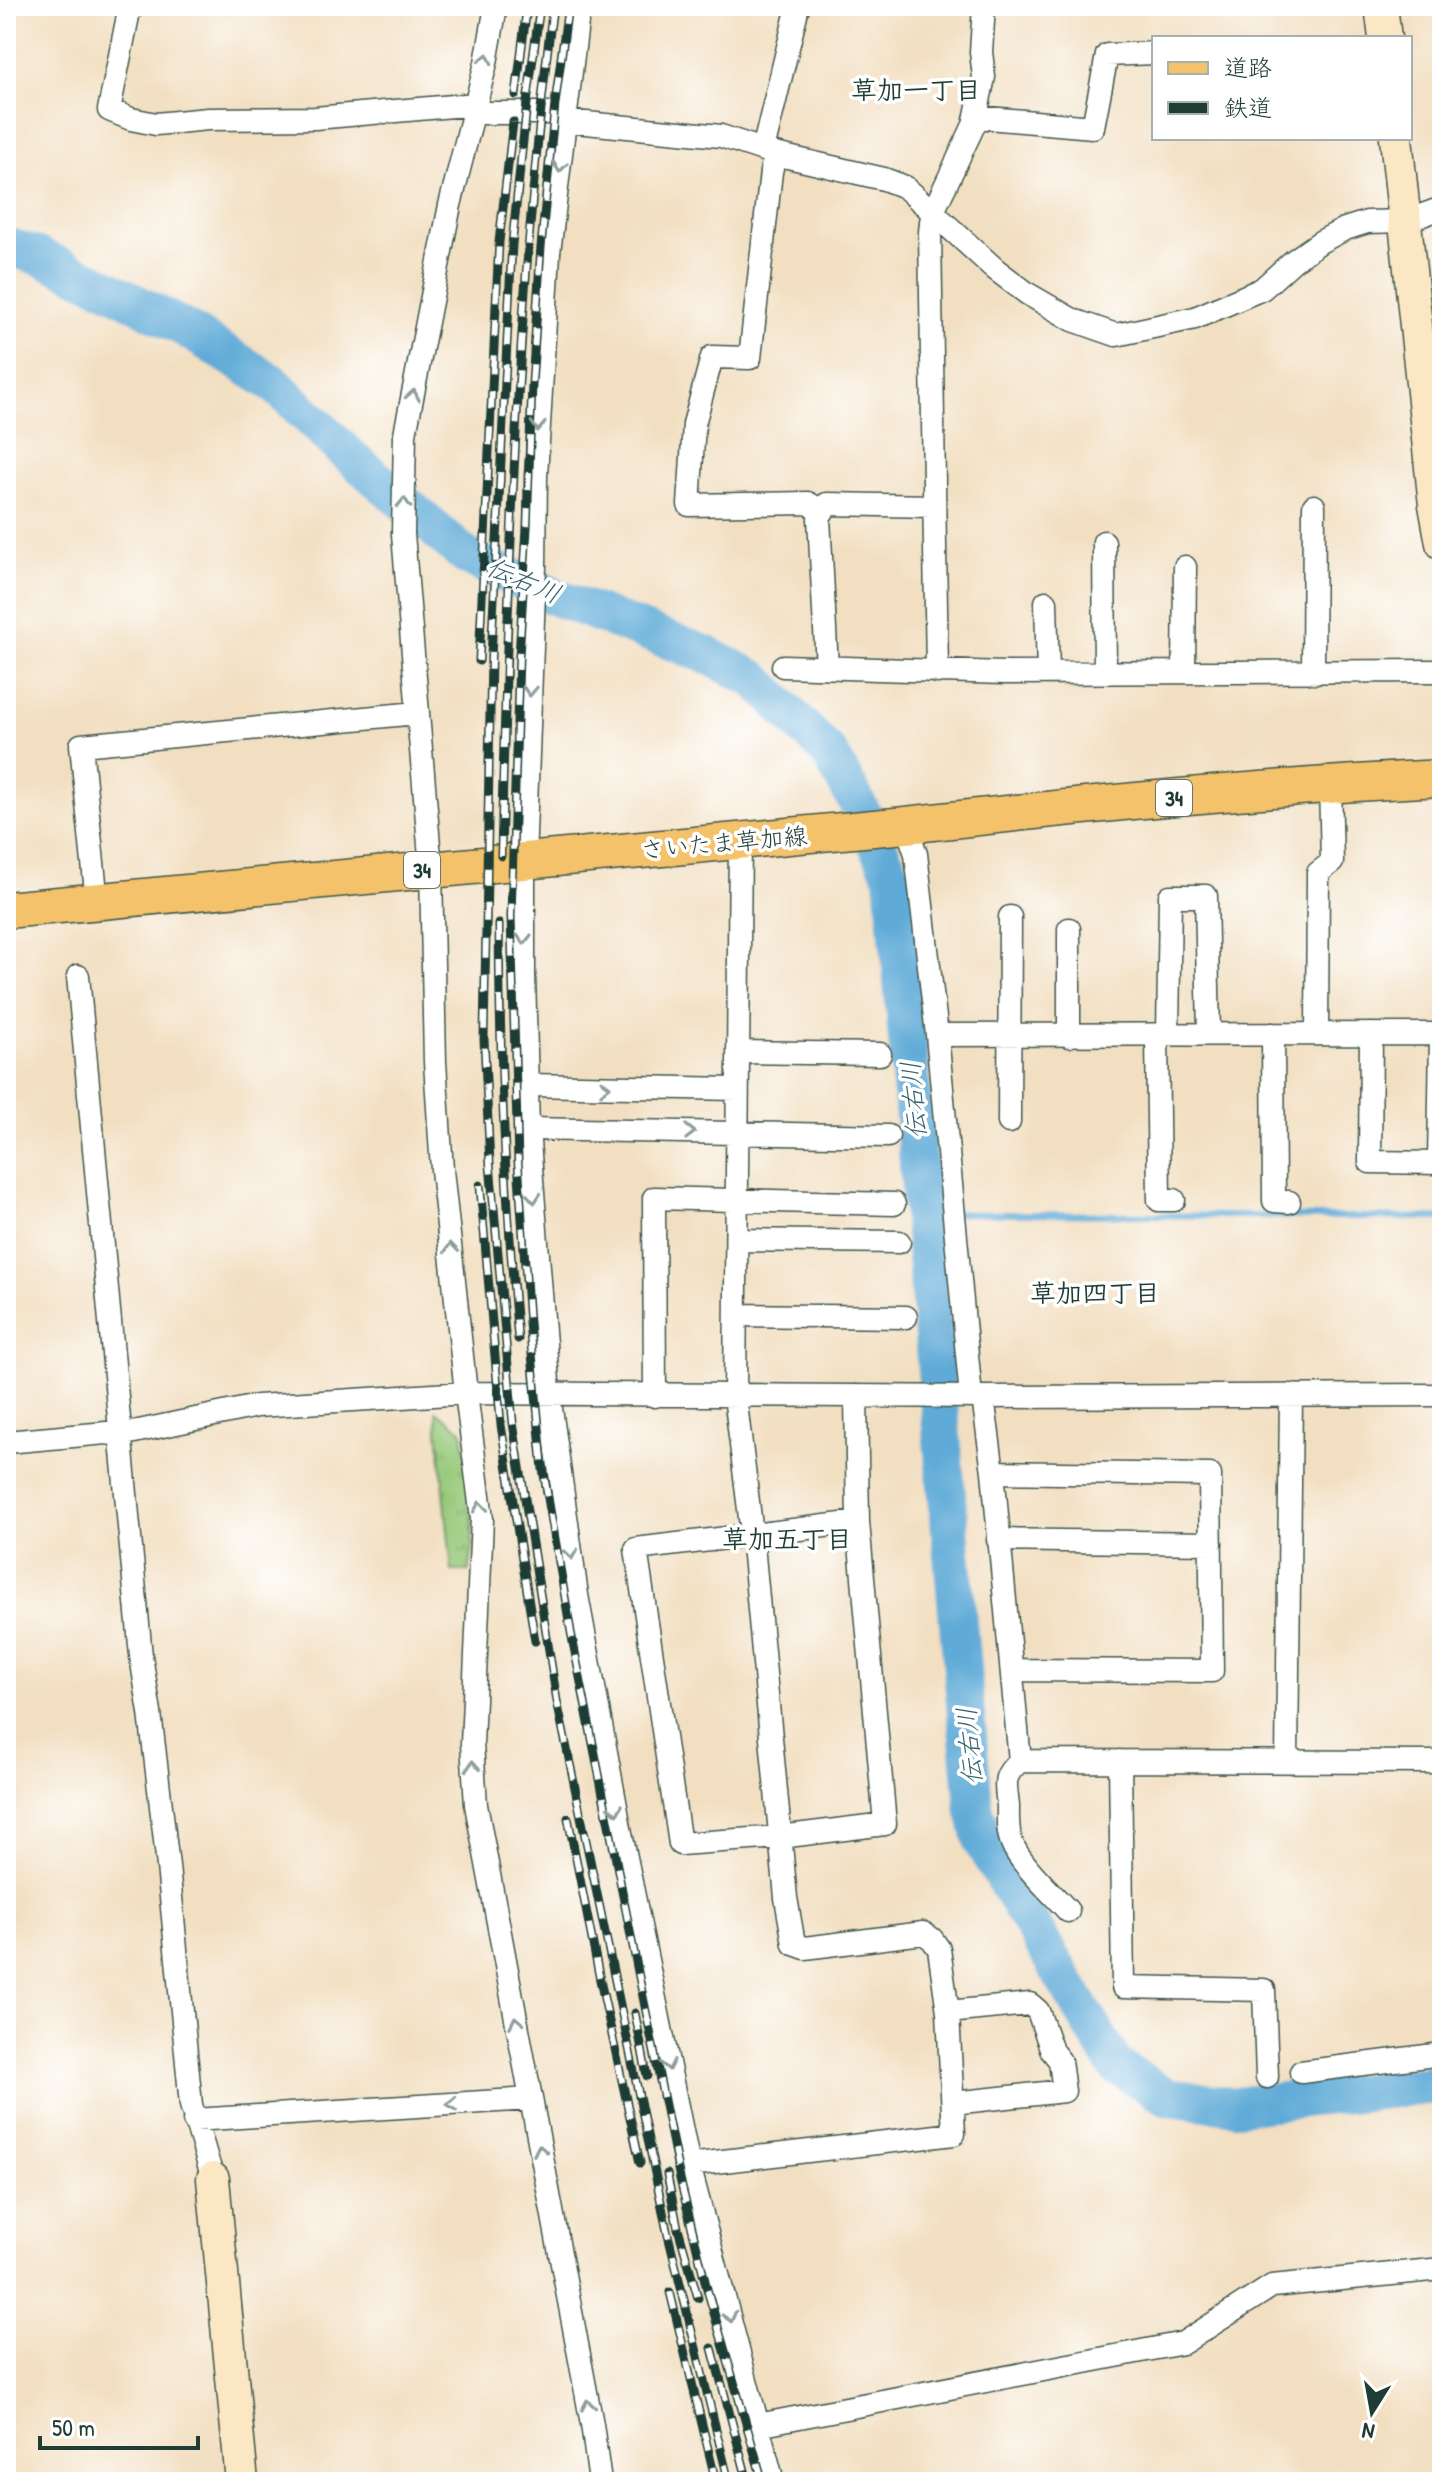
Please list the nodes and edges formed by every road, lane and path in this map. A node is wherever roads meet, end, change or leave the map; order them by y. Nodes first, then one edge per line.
1 (130, 6) edge
2 (496, 6) edge
3 (579, 6) edge
4 (798, 6) edge
5 (1381, 6) edge
6 (978, 7) edge
7 (1385, 36) edge
8 (1152, 53) edge
9 (474, 109) junction
10 (566, 117) junction
11 (976, 117) junction
12 (1396, 140) edge
13 (769, 152) junction
14 (1442, 208) edge
15 (932, 214) junction
16 (1406, 221) junction
17 (1436, 460) edge
18 (934, 506) junction
19 (1314, 506) dead end
20 (822, 511) junction
21 (1104, 542) dead end
22 (1442, 543) edge
23 (1185, 567) dead end
24 (1046, 602) dead end
25 (783, 666) dead end
26 (827, 667) junction
27 (1442, 671) edge
28 (937, 672) junction
29 (1105, 672) junction
30 (1184, 672) junction
31 (1048, 673) junction
32 (1313, 673) junction
33 (417, 713) junction
34 (1442, 778) edge
35 (1330, 784) junction
36 (906, 825) junction
37 (740, 840) junction
38 (524, 861) junction
39 (431, 869) junction
40 (97, 902) junction
41 (6, 910) edge
42 (1010, 917) dead end
43 (1069, 929) dead end
44 (78, 976) dead end
45 (1209, 1034) junction
46 (1273, 1034) junction
47 (1317, 1034) junction
48 (1371, 1034) junction
49 (1442, 1034) edge
50 (937, 1035) junction
51 (1162, 1035) junction
52 (1009, 1036) junction
53 (1069, 1036) junction
54 (739, 1052) junction
55 (880, 1054) dead end
56 (527, 1085) junction
57 (737, 1089) junction
58 (1009, 1122) dead end
59 (528, 1129) junction
60 (737, 1133) junction
61 (888, 1136) dead end
62 (736, 1199) junction
63 (1174, 1200) dead end
64 (1289, 1202) dead end
65 (894, 1204) dead end
66 (737, 1240) junction
67 (899, 1242) dead end
68 (736, 1315) junction
69 (906, 1317) dead end
70 (466, 1393) junction
71 (549, 1394) junction
72 (1291, 1395) junction
73 (1442, 1395) edge
74 (655, 1396) junction
75 (735, 1396) junction
76 (856, 1396) junction
77 (973, 1397) junction
78 (120, 1435) junction
79 (6, 1442) edge
80 (993, 1472) junction
81 (858, 1522) junction
82 (752, 1534) junction
83 (998, 1540) junction
84 (1211, 1543) junction
85 (1012, 1670) junction
86 (1020, 1761) junction
87 (1120, 1761) junction
88 (1287, 1761) junction
89 (1442, 1762) edge
90 (780, 1837) junction
91 (1068, 1911) dead end
92 (948, 2012) junction
93 (1442, 2054) edge
94 (1301, 2072) dead end
95 (1267, 2077) dead end
96 (530, 2099) junction
97 (953, 2103) junction
98 (194, 2120) junction
99 (689, 2165) junction
100 (213, 2179) joint
101 (1442, 2269) edge
102 (758, 2425) junction
103 (242, 2482) edge
104 (600, 2482) edge
105 (773, 2482) edge

1 - 9 street
9 -> 2 street
3 - 10 street
4 - 13 street
5 - 7 street
6 - 11 street
8 - 11 street
9 - 10 street
33 -> 9 street
10 - 13 street
10 -> 38 street
11 - 15 street
12 - 16 street
13 - 15 street
13 - 20 street
14 - 16 street
15 - 16 street
15 - 18 street
16 - 17 street
17 - 22 street
18 - 20 street
18 - 28 street
19 - 32 street
20 - 26 street
21 - 29 street
23 - 30 street
24 - 31 street
25 - 26 street
26 - 28 street
27 - 32 street
28 - 31 street
29 - 30 street
29 - 31 street
30 - 32 street
33 - 39 street
33 - 40 street
34 - 35 main road, さいたま草加線 / 34
35 - 36 main road, さいたま草加線 / 34
35 - 47 street
36 - 37 main road, さいたま草加線 / 34
36 - 50 street
37 - 38 main road, さいたま草加線 / 34
37 - 54 street
38 - 39 main road, さいたま草加線 / 34
38 -> 56 street
39 - 40 main road, さいたま草加線 / 34
70 -> 39 street
40 - 41 main road, さいたま草加線 / 34
42 - 52 street
43 - 53 street
44 - 78 street
45 - 46 street
45 - 51 street
45 - 51 street
46 - 47 street
46 - 64 street
47 - 48 street
48 - 49 street
48 - 49 street
50 - 52 street
50 - 77 street
51 - 53 street
51 - 63 street
52 - 53 street
52 - 58 street
54 - 55 street
54 - 57 street
56 -> 57 street
56 - 59 street
57 - 60 street
59 -> 60 street
59 -> 71 street
60 - 61 street
60 - 62 street
62 - 65 street
62 - 66 street
62 - 74 street
66 - 67 street
66 - 68 street
68 - 69 street
68 - 75 street
70 - 71 street
70 - 78 street
96 -> 70 street
71 - 74 street
71 -> 99 street
72 - 73 street
72 - 77 street
72 - 88 street
74 - 75 street
75 - 76 street
75 - 82 street
76 - 77 street
76 - 81 street
77 - 80 street
78 - 79 street
78 - 98 street
80 - 83 street
80 - 84 street
81 - 82 street
81 - 90 street
82 - 90 street
82 - 90 street
83 - 84 street
83 - 85 street
84 - 85 street
85 - 86 street
86 - 87 street
86 - 91 street
87 - 88 street
87 - 95 street
88 - 89 street
90 - 92 street
92 - 97 street
92 - 97 street
93 - 94 street
96 -> 98 street
104 -> 96 street
97 - 99 street
98 - 100 street
99 -> 102 street
100 - 103 street
101 - 102 street
102 - 105 street

